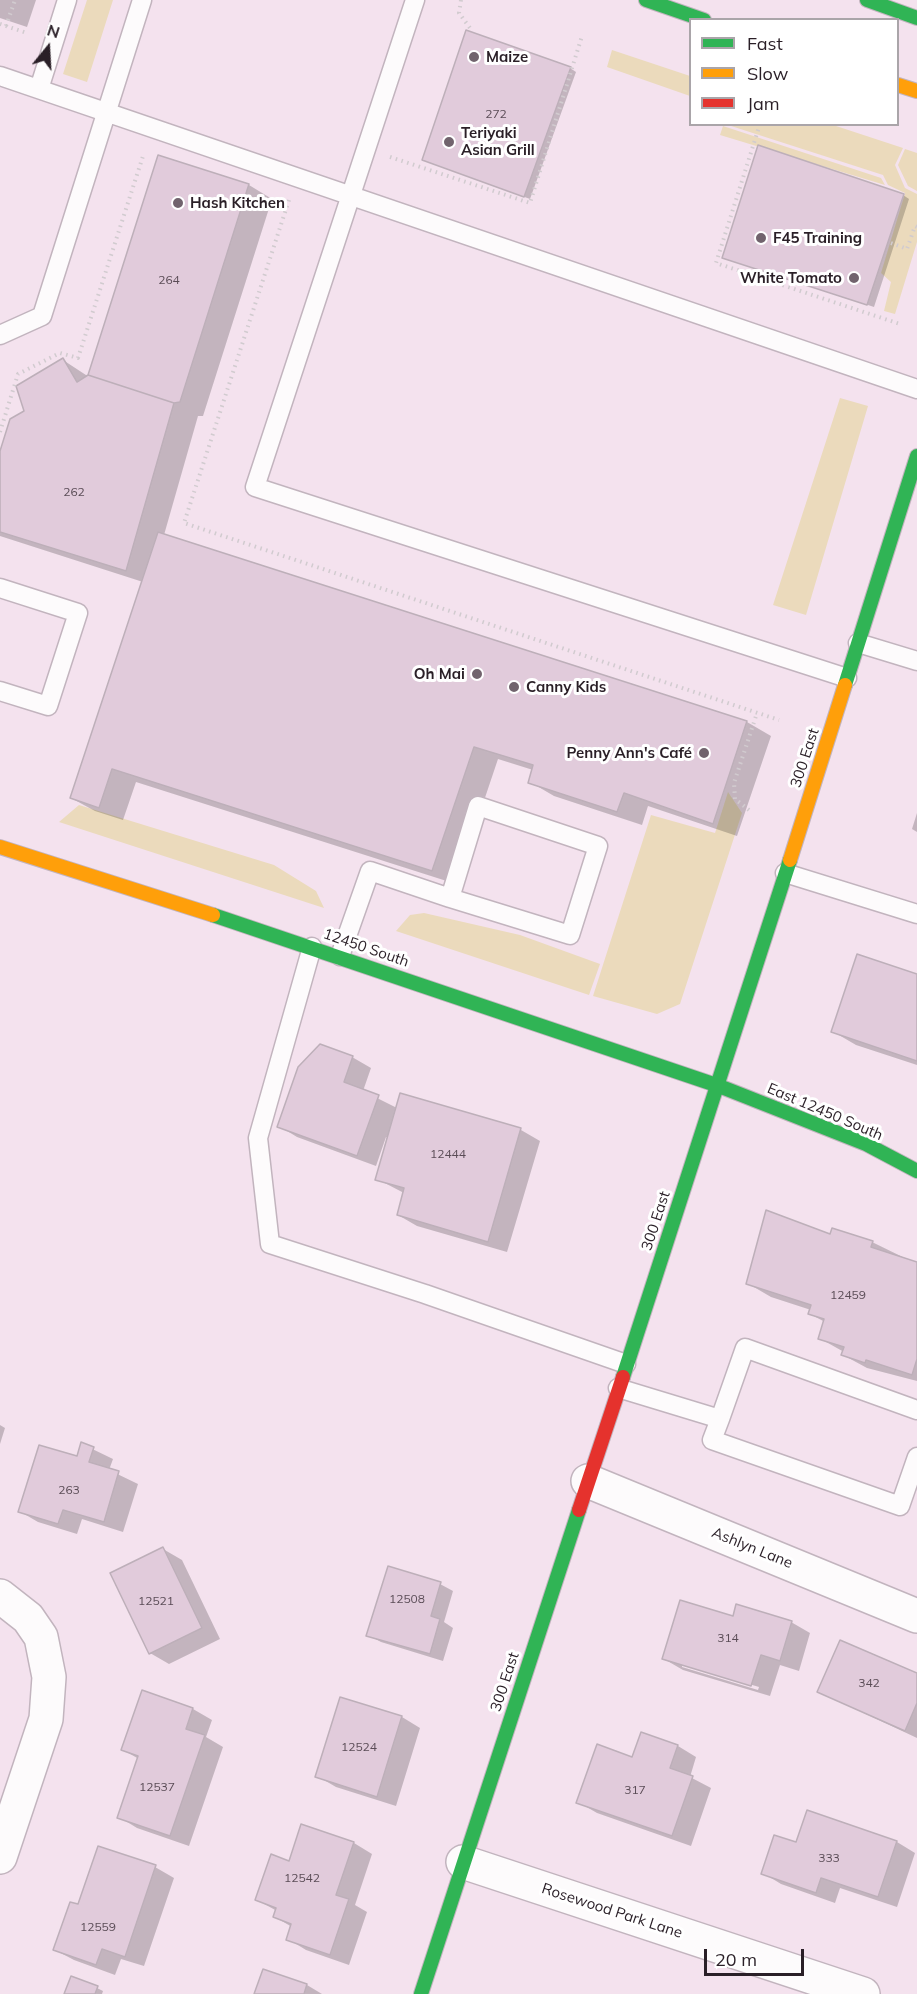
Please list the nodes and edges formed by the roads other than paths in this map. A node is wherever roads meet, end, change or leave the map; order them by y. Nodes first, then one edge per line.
1 (68, 0) edge
2 (142, 0) edge
3 (415, 0) edge
4 (646, 0) edge
5 (867, 0) edge
6 (698, 18) edge
7 (917, 18) edge
8 (0, 76) edge
9 (899, 85) edge
10 (39, 89) junction
11 (917, 91) edge
12 (105, 111) junction
13 (351, 195) junction
14 (0, 335) edge
15 (917, 389) edge
16 (917, 456) edge
17 (909, 507) edge
18 (0, 588) edge
19 (858, 643) junction
20 (917, 661) edge
21 (847, 678) junction
22 (0, 691) edge
23 (0, 846) edge
24 (785, 873) junction
25 (450, 898) junction
26 (917, 914) edge
27 (312, 947) junction
28 (340, 956) junction
29 (718, 1086) junction
30 (917, 1171) edge
31 (626, 1364) junction
32 (618, 1388) junction
33 (917, 1410) edge
34 (720, 1419) junction
35 (917, 1457) edge
36 (588, 1481) junction
37 (0, 1596) edge
38 (917, 1616) edge
39 (0, 1857) edge
40 (463, 1863) junction
41 (421, 1994) edge
42 (863, 1994) edge

1 - 10 lane
2 - 12 lane
3 - 13 lane
4 - 6 main road
5 - 7 main road
8 - 10 lane
9 - 11 main road
10 - 12 lane
12 - 13 lane
12 - 14 lane
13 - 15 lane
13 - 21 lane
16 - 17 main road, 300 East
17 - 19 main road, 300 East
18 - 22 lane
19 - 20 lane
19 - 21 main road, 300 East
21 - 24 main road, 300 East
23 - 27 main road, 12450 South
24 - 26 lane
24 - 29 main road, 300 East
25 - 25 lane
25 - 28 lane
27 - 28 main road, 12450 South
27 - 31 lane
28 - 29 main road, 12450 South
29 - 30 main road, East 12450 South
29 - 31 main road, 300 East
31 - 32 main road, 300 East
32 - 34 lane
32 - 36 main road, 300 East
33 - 34 lane
34 - 35 lane
36 - 38 street, Ashlyn Lane
36 - 40 main road, 300 East
37 - 39 street
40 - 41 main road, 300 East
40 - 42 street, Rosewood Park Lane

